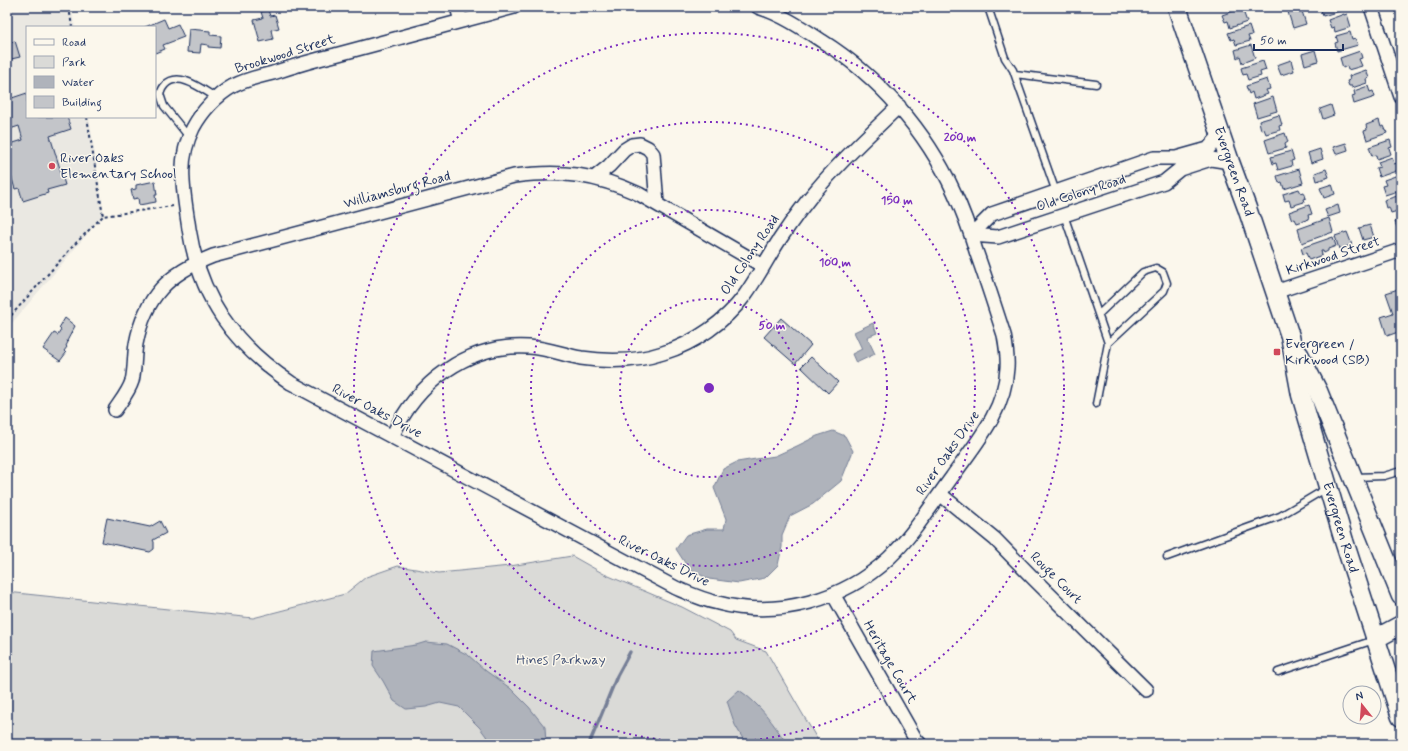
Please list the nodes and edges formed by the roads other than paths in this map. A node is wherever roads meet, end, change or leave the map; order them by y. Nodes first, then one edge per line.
1 (457, 7) edge
2 (514, 7) edge
3 (758, 7) edge
4 (988, 7) edge
5 (1177, 7) edge
6 (1371, 7) edge
7 (771, 9) edge
8 (483, 11) edge
9 (461, 21) junction
10 (1015, 74) junction
11 (1096, 84) dead end
12 (1401, 97) edge
13 (217, 98) junction
14 (899, 106) junction
15 (1220, 135) junction
16 (189, 137) junction
17 (1230, 162) junction
18 (594, 178) junction
19 (1056, 192) junction
20 (657, 204) junction
21 (1064, 215) junction
22 (971, 235) junction
23 (1401, 250) edge
24 (196, 262) junction
25 (764, 266) junction
26 (1275, 292) junction
27 (1098, 314) junction
28 (1290, 336) junction
29 (1108, 344) junction
30 (1096, 404) dead end
31 (116, 410) dead end
32 (392, 436) junction
33 (1401, 471) edge
34 (1353, 477) junction
35 (1328, 487) junction
36 (940, 494) junction
37 (1167, 557) dead end
38 (833, 594) junction
39 (1401, 596) edge
40 (1401, 625) edge
41 (1375, 640) junction
42 (1278, 672) dead end
43 (1146, 690) dead end
44 (1401, 717) edge
45 (920, 744) edge

1 - 9 street
2 - 8 street, Brookwood Street
3 - 7 street
4 - 10 lane
5 - 15 street, Evergreen Road
6 - 12 street
7 - 14 street
8 - 9 street, Brookwood Street
9 - 13 street, Brookwood Street
10 - 11 lane
10 - 19 lane
13 - 16 street, Brookwood Street
13 - 16 lane
14 - 22 street
14 - 25 street, Old Colony Road
15 - 17 street, Evergreen Road
15 - 19 street, Old Colony Road
16 - 24 street, Brookwood Street
17 - 21 street, Old Colony Road
17 - 26 street, Evergreen Road
18 - 20 street, Williamsburg Road
18 - 20 street
18 - 24 street, Williamsburg Road
19 - 22 street, Old Colony Road
20 - 25 street, Williamsburg Road
21 - 22 street, Old Colony Road
21 - 27 lane
22 - 36 street, River Oaks Drive
23 - 26 street, Kirkwood Street
24 - 31 street, Williamsburg Road
24 - 32 street, River Oaks Drive
25 - 32 street, Old Colony Road
26 - 28 street, Evergreen Road
27 - 29 lane
27 - 29 lane
28 - 34 street, Evergreen Road
28 - 35 street, Evergreen Road
29 - 30 lane
32 - 38 street, River Oaks Drive
33 - 34 lane
34 - 35 street
34 - 39 street, Evergreen Road
35 - 37 lane
35 - 41 street, Evergreen Road
36 - 38 street, River Oaks Drive
36 - 43 street, Rouge Court
38 - 45 street, Heritage Court
40 - 41 street
41 - 42 lane
41 - 44 street, Evergreen Road

